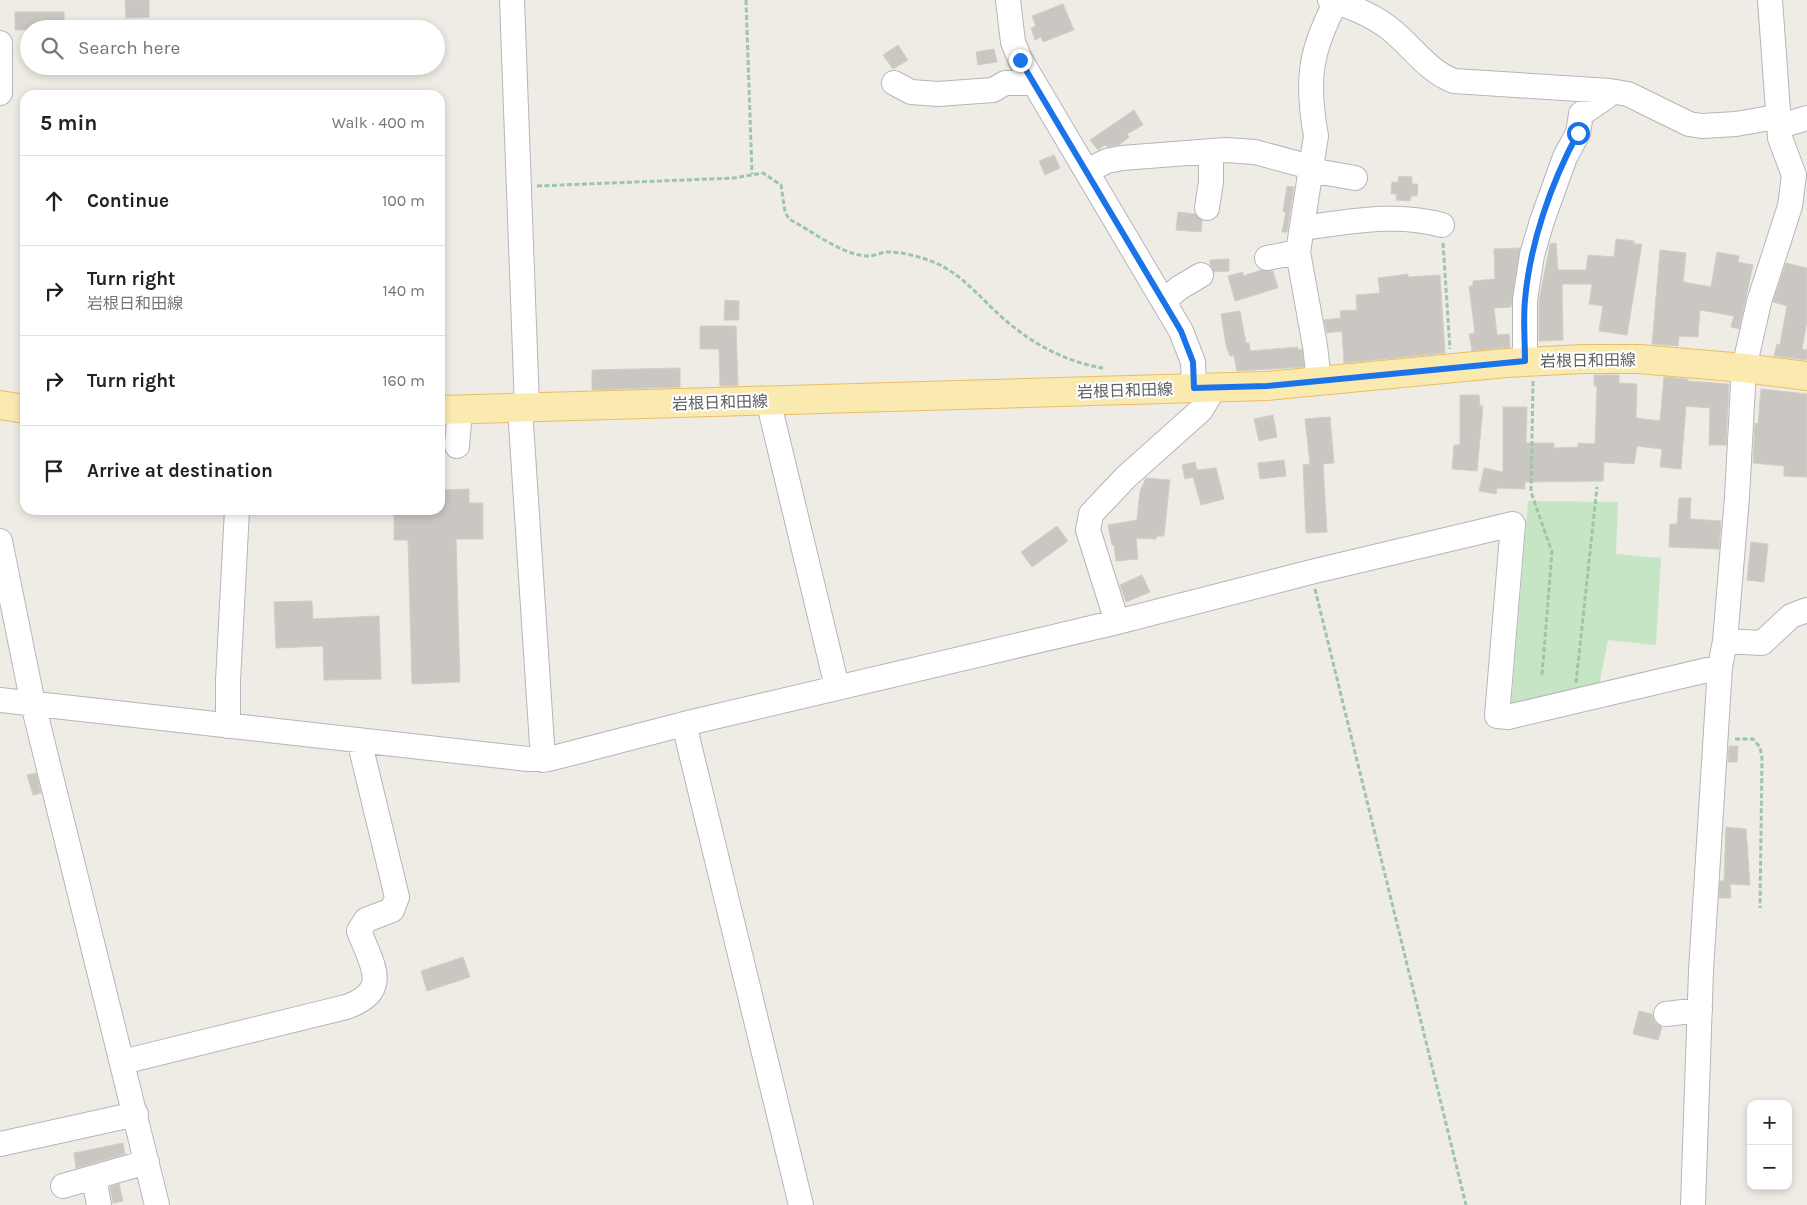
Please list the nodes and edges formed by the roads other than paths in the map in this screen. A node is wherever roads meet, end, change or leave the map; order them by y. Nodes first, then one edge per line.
1 (512, 0) edge
2 (1026, 0) edge
3 (1770, 0) edge
4 (1333, 1) edge
5 (1008, 9) edge
6 (0, 43) edge
7 (894, 83) dead end
8 (1033, 83) junction
9 (1610, 91) junction
10 (0, 93) edge
11 (1807, 118) edge
12 (1778, 120) junction
13 (1211, 152) junction
14 (1310, 170) junction
15 (1087, 171) junction
16 (1355, 178) dead end
17 (1207, 208) dead end
18 (1442, 226) road end
19 (1302, 228) junction
20 (1298, 252) junction
21 (1267, 258) dead end
22 (1201, 275) dead end
23 (1164, 301) junction
24 (1529, 361) junction
25 (1744, 368) junction
26 (1807, 376) edge
27 (1319, 381) junction
28 (1204, 388) junction
29 (768, 400) junction
30 (0, 405) edge
31 (523, 407) junction
32 (20, 409) edge
33 (450, 410) edge
34 (457, 446) dead end
35 (237, 515) edge
36 (0, 541) edge
37 (1807, 610) edge
38 (1117, 622) junction
39 (1724, 641) junction
40 (1720, 667) junction
41 (837, 687) junction
42 (0, 700) edge
43 (33, 704) junction
44 (684, 724) junction
45 (228, 726) junction
46 (359, 740) junction
47 (543, 760) junction
48 (1700, 1010) junction
49 (1666, 1014) dead end
50 (122, 1062) junction
51 (136, 1114) junction
52 (0, 1144) edge
53 (147, 1162) junction
54 (94, 1177) junction
55 (62, 1186) dead end
56 (99, 1205) edge
57 (157, 1205) edge
58 (801, 1205) edge
59 (1694, 1205) edge

1 - 31 street
2 - 5 street
3 - 12 street
4 - 9 street
4 - 14 street
5 - 8 street
6 - 10 street
7 - 8 street
8 - 15 street
9 - 12 street
9 - 24 street
11 - 12 street
12 - 25 street
13 - 14 street
13 - 15 street
13 - 17 street
14 - 16 street
14 - 19 street
15 - 23 street
18 - 19 street
19 - 20 street
20 - 21 street
20 - 27 street
22 - 23 street
23 - 28 street
24 - 25 main road, 岩根日和田線
24 - 27 main road, 岩根日和田線
25 - 26 main road, 岩根日和田線
25 - 39 street
27 - 28 main road, 岩根日和田線
28 - 29 main road, 岩根日和田線
28 - 38 street
29 - 31 main road, 岩根日和田線
29 - 41 street
30 - 32 main road
31 - 33 main road, 岩根日和田線
31 - 47 street
33 - 34 street
35 - 45 street
36 - 43 street
37 - 39 street
38 - 40 street
38 - 41 street
39 - 40 street
40 - 48 street
41 - 44 street
42 - 43 street
43 - 45 street
43 - 50 street
44 - 47 street
44 - 58 street
45 - 46 street
46 - 47 street
46 - 50 street
48 - 49 street
48 - 59 street
50 - 51 street
51 - 52 street
51 - 53 street
53 - 54 street
53 - 57 street
54 - 55 street
54 - 56 street

